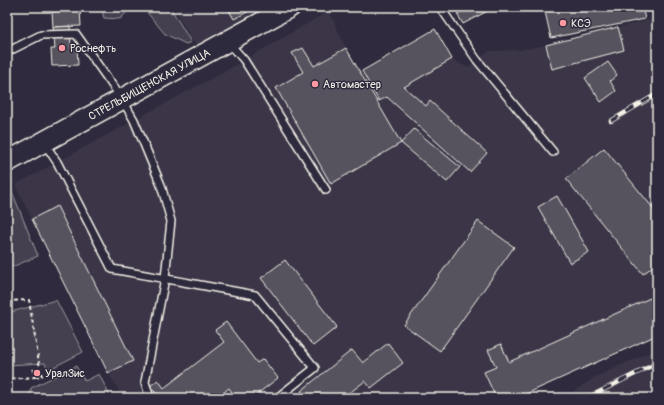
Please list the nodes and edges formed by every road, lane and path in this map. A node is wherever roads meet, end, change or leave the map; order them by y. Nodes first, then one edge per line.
1 (290, 7) edge
2 (440, 7) edge
3 (227, 42) junction
4 (7, 52) edge
5 (122, 99) junction
6 (44, 142) junction
7 (553, 152) dead end
8 (7, 162) edge
9 (326, 190) dead end
10 (165, 278) junction
11 (7, 301) edge
12 (40, 369) junction
13 (35, 377) junction
14 (7, 379) edge
15 (150, 398) edge
16 (277, 398) edge

1 - 3 main road, СТРЕЛЬБИЩЕНСКАЯ УЛИЦА
2 - 7 lane
3 - 5 main road, СТРЕЛЬБИЩЕНСКАЯ УЛИЦА
3 - 9 lane
4 - 5 lane
5 - 6 main road, СТРЕЛЬБИЩЕНСКАЯ УЛИЦА
5 - 10 lane
6 - 8 main road, СТРЕЛЬБИЩЕНСКАЯ УЛИЦА
6 - 10 lane
10 - 15 lane
10 - 16 lane
11 - 12 path
12 - 13 path
12 - 13 path
13 - 14 path

